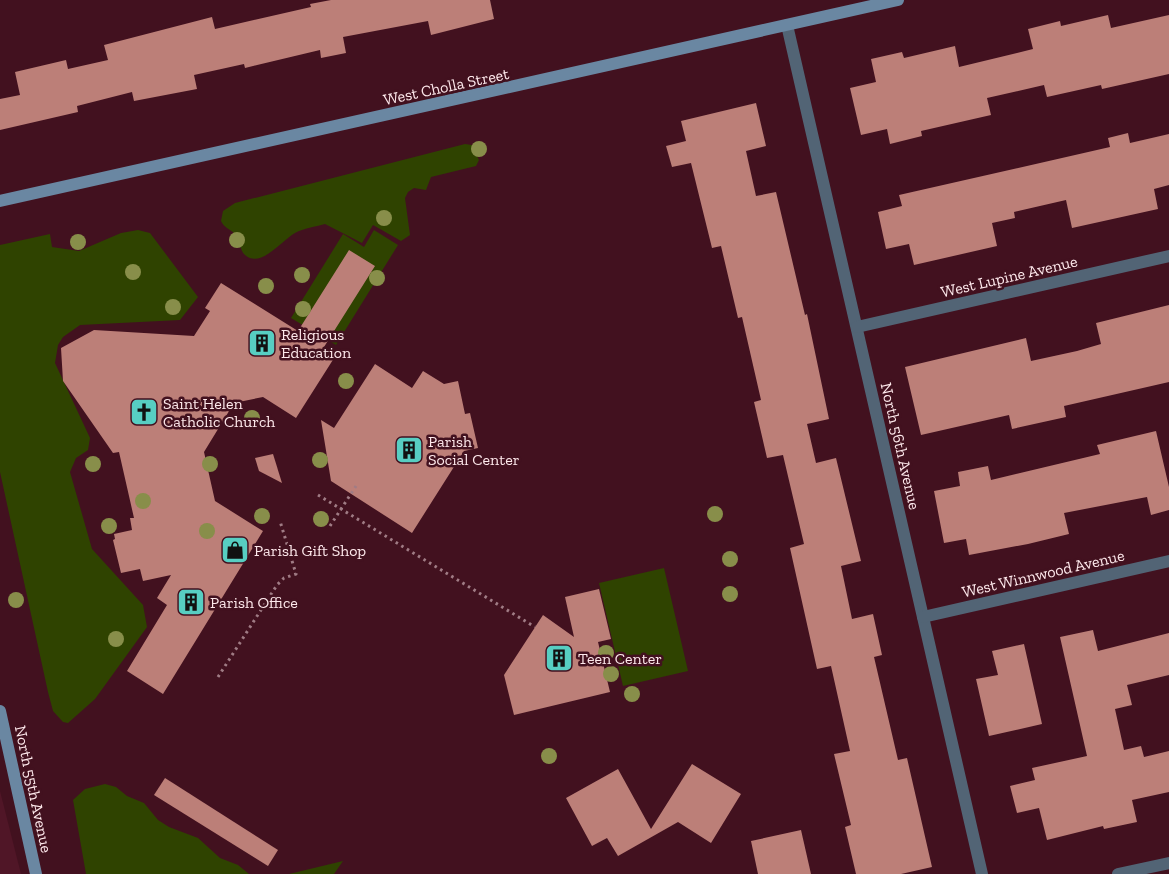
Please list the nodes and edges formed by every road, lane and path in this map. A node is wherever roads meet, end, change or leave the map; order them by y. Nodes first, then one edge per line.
1 (898, 0) edge
2 (787, 25) junction
3 (0, 201) edge
4 (1169, 256) edge
5 (857, 327) junction
6 (356, 486) dead end
7 (318, 495) dead end
8 (341, 509) junction
9 (280, 522) dead end
10 (330, 526) dead end
11 (1169, 561) edge
12 (924, 617) junction
13 (535, 628) dead end
14 (218, 677) dead end
15 (0, 711) edge
16 (1169, 863) edge
17 (36, 874) edge
18 (982, 874) edge
19 (1118, 874) edge

1 - 2 street, West Cholla Street
2 - 3 street, West Cholla Street
2 - 5 street, North 56th Avenue
4 - 5 street, West Lupine Avenue
5 - 12 street, North 56th Avenue
6 - 8 path
7 - 8 path
8 - 10 path
8 - 13 path
9 - 14 path
11 - 12 street, West Winnwood Avenue
12 - 18 street, North 56th Avenue
15 - 17 street, North 55th Avenue
16 - 19 street

